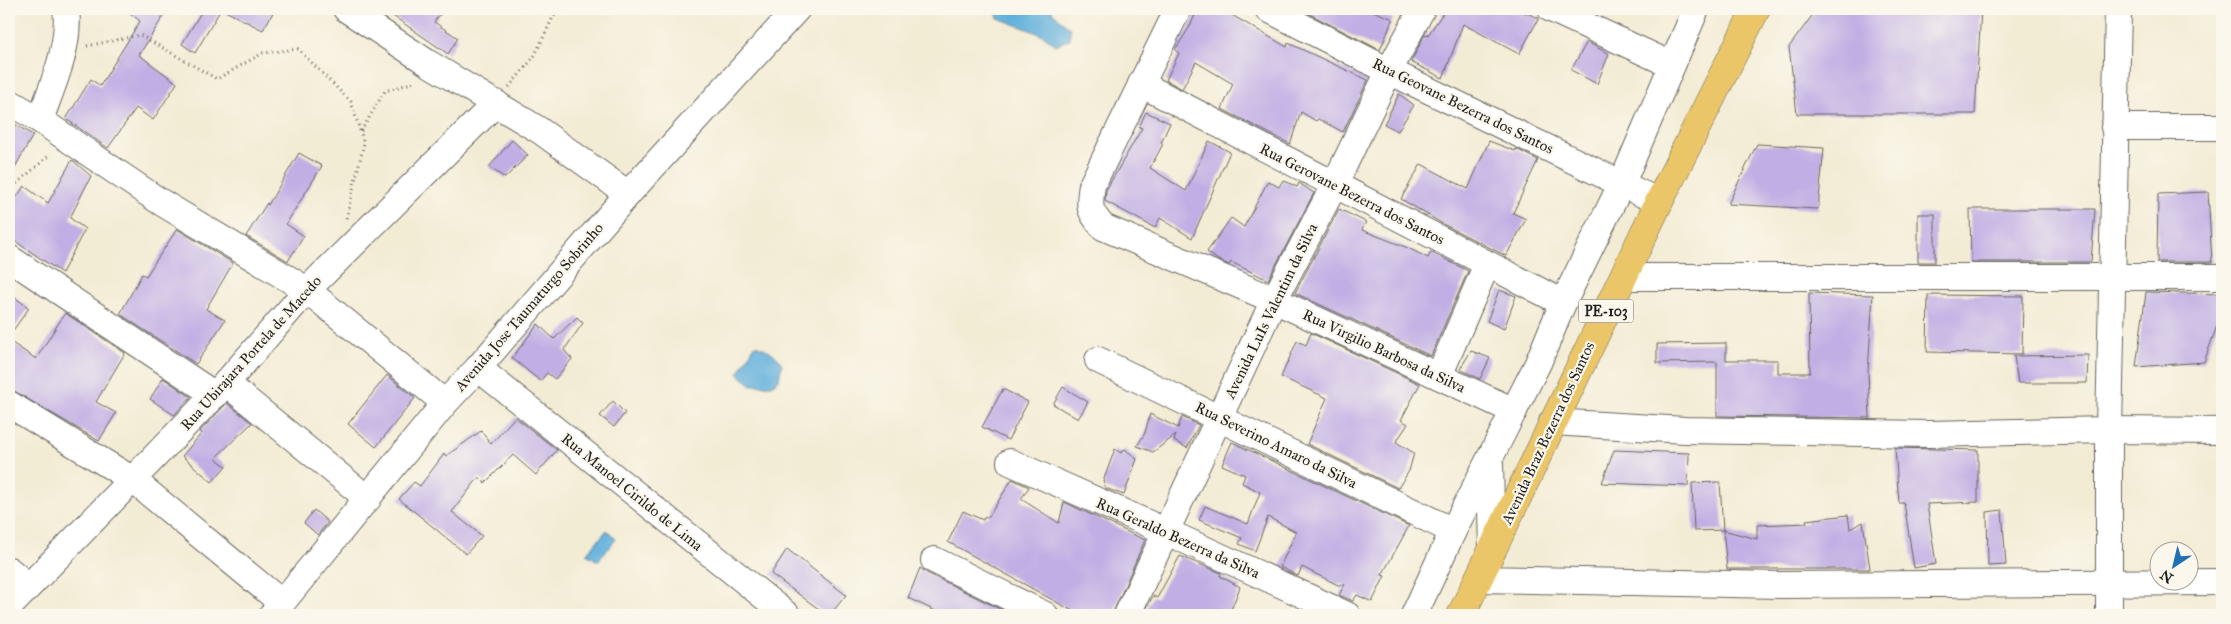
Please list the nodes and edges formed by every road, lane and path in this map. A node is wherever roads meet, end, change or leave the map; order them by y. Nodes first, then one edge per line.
1 (66, 9) edge
2 (346, 9) edge
3 (557, 9) edge
4 (797, 9) edge
5 (1178, 9) edge
6 (1268, 9) edge
7 (1422, 9) edge
8 (1551, 9) edge
9 (1696, 9) edge
10 (1756, 9) edge
11 (2118, 9) edge
12 (63, 50) junction
13 (1672, 65) junction
14 (1388, 71) junction
15 (445, 73) junction
16 (1141, 84) junction
17 (9, 102) edge
18 (496, 103) junction
19 (40, 120) junction
20 (2114, 126) junction
21 (2222, 127) edge
22 (360, 132) junction
23 (73, 143) junction
24 (1622, 183) junction
25 (1334, 186) junction
26 (9, 190) edge
27 (628, 194) junction
28 (1659, 202) junction
29 (344, 225) dead end
30 (9, 258) edge
31 (1487, 264) junction
32 (1623, 277) junction
33 (2222, 277) edge
34 (2112, 278) junction
35 (306, 290) junction
36 (1274, 300) junction
37 (1563, 303) junction
38 (1098, 360) dead end
39 (478, 368) junction
40 (1439, 376) junction
41 (221, 389) junction
42 (445, 403) junction
43 (9, 404) edge
44 (1514, 411) junction
45 (1219, 418) junction
46 (1552, 422) junction
47 (2109, 430) junction
48 (2222, 431) edge
49 (1490, 460) junction
50 (1010, 462) dead end
51 (133, 480) junction
52 (368, 499) junction
53 (1165, 531) junction
54 (1453, 531) junction
55 (1492, 552) junction
56 (934, 560) dead end
57 (18, 578) edge
58 (1478, 579) junction
59 (2222, 582) edge
60 (2110, 583) junction
61 (9, 607) edge
62 (277, 609) edge
63 (787, 615) edge
64 (1045, 615) edge
65 (1127, 615) edge
66 (1347, 615) edge
67 (1414, 615) edge
68 (1461, 615) edge
69 (2109, 615) edge

1 - 12 street
2 - 15 street
3 - 18 path
4 - 27 street, Avenida Jose Taumaturgo Sobrinho
5 - 16 street
6 - 14 street, Rua Geovane Bezerra dos Santos
7 - 14 street, Avenida LuIs Valentim da Silva
8 - 13 street
9 - 13 street
10 - 28 main road, Avenida Braz Bezerra dos Santos / PE-103
11 - 20 street
12 - 19 street
12 - 22 path
13 - 24 street
14 - 24 street, Rua Geovane Bezerra dos Santos
14 - 25 street, Avenida LuIs Valentim da Silva
15 - 18 street
15 - 22 path
16 - 25 street, Rua Gerovane Bezerra dos Santos
16 - 36 street, Rua Virgilio Barbosa da Silva
17 - 19 street
18 - 27 street
18 - 35 street, Rua Ubirajara Portela de Macedo
19 - 23 street
20 - 21 street
20 - 34 street
22 - 29 path
23 - 26 path
23 - 35 street
24 - 28 street, Rua Geovane Bezerra dos Santos
24 - 37 street
25 - 31 street, Rua Gerovane Bezerra dos Santos
25 - 36 street, Avenida LuIs Valentim da Silva
27 - 39 street, Avenida Jose Taumaturgo Sobrinho
28 - 32 main road, Avenida Braz Bezerra dos Santos / PE-103
30 - 41 street
31 - 37 street, Rua Gerovane Bezerra dos Santos
31 - 40 street
32 - 34 street
32 - 46 main road, Avenida Braz Bezerra dos Santos / PE-103
33 - 34 street
34 - 47 street
35 - 41 street, Rua Ubirajara Portela de Macedo
35 - 42 street
36 - 40 street, Rua Virgilio Barbosa da Silva
36 - 45 street, Avenida LuIs Valentim da Silva
37 - 44 street
38 - 45 street, Rua Severino Amaro da Silva
39 - 42 street, Avenida Jose Taumaturgo Sobrinho
39 - 63 street, Rua Manoel Cirildo de Lima
40 - 44 street, Rua Virgilio Barbosa da Silva
41 - 51 street, Rua Ubirajara Portela de Macedo
41 - 52 street
42 - 52 street, Avenida Jose Taumaturgo Sobrinho
43 - 51 street
44 - 49 street
45 - 53 street, Avenida LuIs Valentim da Silva
45 - 54 street, Rua Severino Amaro da Silva
46 - 47 street
46 - 55 main road, Avenida Braz Bezerra dos Santos / PE-103
47 - 48 street
47 - 60 street
49 - 54 street
49 - 55 street
50 - 53 street, Rua Geraldo Bezerra da Silva
51 - 57 street, Rua Ubirajara Portela de Macedo
51 - 62 street
52 - 62 street, Avenida Jose Taumaturgo Sobrinho
53 - 65 street, Avenida LuIs Valentim da Silva
53 - 66 street, Rua Geraldo Bezerra da Silva
54 - 67 street
55 - 58 main road, Avenida Braz Bezerra dos Santos / PE-103
56 - 64 street
57 - 61 street, Rua Ubirajara Portela de Macedo
58 - 60 street
58 - 68 main road, Avenida Braz Bezerra dos Santos / PE-103
59 - 60 street
60 - 69 street

